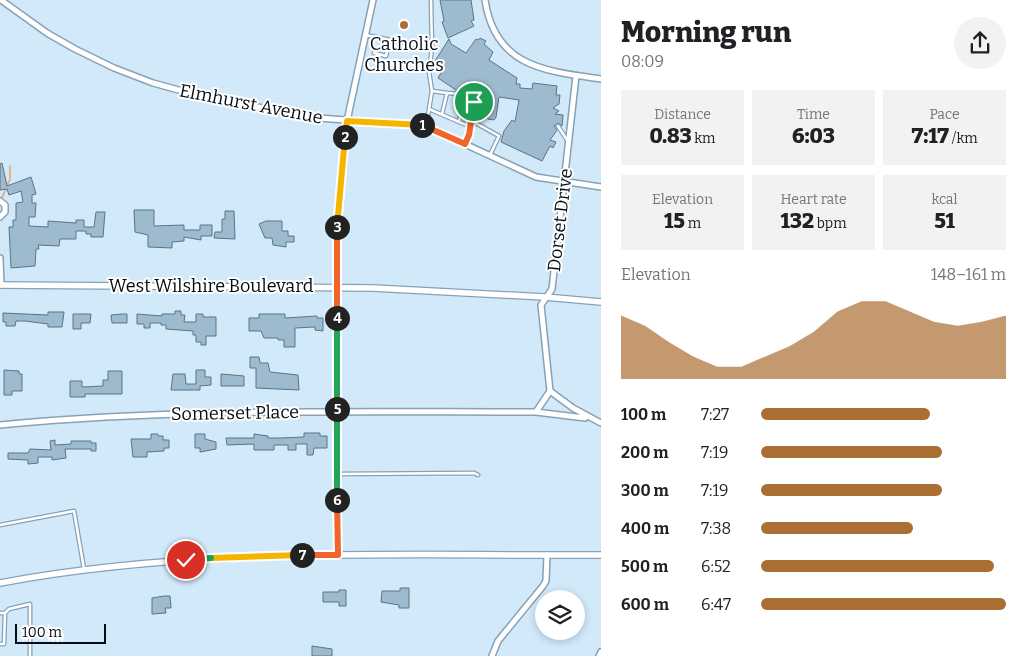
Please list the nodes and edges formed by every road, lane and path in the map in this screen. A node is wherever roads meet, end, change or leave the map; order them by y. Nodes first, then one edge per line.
1 (1, 0) edge
2 (373, 0) edge
3 (431, 0) edge
4 (485, 0) edge
5 (365, 35) junction
6 (390, 40) junction
7 (432, 48) junction
8 (374, 54) dead end
9 (576, 76) junction
10 (601, 79) edge
11 (432, 91) junction
12 (447, 93) junction
13 (464, 94) dead end
14 (469, 98) dead end
15 (463, 103) dead end
16 (429, 109) junction
17 (442, 114) junction
18 (347, 121) junction
19 (472, 121) junction
20 (459, 122) junction
21 (426, 126) junction
22 (558, 126) dead end
23 (471, 127) junction
24 (569, 142) junction
25 (465, 144) junction
26 (490, 155) junction
27 (565, 180) junction
28 (601, 187) edge
29 (0, 201) edge
30 (0, 217) edge
31 (0, 258) edge
32 (0, 285) edge
33 (336, 288) junction
34 (545, 297) junction
35 (601, 302) edge
36 (550, 391) junction
37 (337, 412) junction
38 (536, 412) junction
39 (590, 418) junction
40 (601, 423) edge
41 (0, 425) edge
42 (337, 474) junction
43 (478, 475) dead end
44 (0, 525) edge
45 (338, 555) junction
46 (547, 555) junction
47 (601, 556) edge
48 (84, 571) junction
49 (0, 583) edge
50 (0, 613) edge
51 (5, 613) junction
52 (0, 644) edge
53 (601, 652) edge
54 (30, 656) edge
55 (492, 656) edge
56 (599, 656) edge

1 - 18 street, Elmhurst Avenue
2 - 5 street
3 - 7 lane
4 - 9 street
5 - 6 lane
5 - 18 street
6 - 7 lane
6 - 8 lane
7 - 11 lane
9 - 10 street
9 - 24 street, Dorset Drive
11 - 12 lane
11 - 16 lane
12 - 13 lane
12 - 17 lane
14 - 19 lane
15 - 20 lane
16 - 17 lane
16 - 21 lane
17 - 20 lane
18 - 21 street, Elmhurst Avenue
18 - 33 street
19 - 23 lane
19 - 26 lane
20 - 23 lane
21 - 25 street, Elmhurst Avenue
22 - 24 lane
23 - 25 lane
24 - 27 street, Dorset Drive
25 - 26 street, Elmhurst Avenue
26 - 27 street, Elmhurst Avenue
27 - 28 street, Elmhurst Avenue
27 - 34 street, Dorset Drive
29 - 30 street
31 - 32 street
32 - 33 street, West Wilshire Boulevard
33 - 34 street, West Wilshire Boulevard
33 - 37 street
34 - 35 street, West Wilshire Boulevard
34 - 36 street, Dorset Drive
36 - 38 street
36 - 39 street
37 - 38 street, Somerset Place
37 - 41 street, Somerset Place
37 - 42 street
38 - 39 street, Somerset Place
39 - 40 street
42 - 43 lane
42 - 45 street
44 - 48 lane
45 - 46 street
45 - 48 street
46 - 47 street
46 - 55 street
48 - 49 street
50 - 51 lane
51 - 52 lane
51 - 54 lane
53 - 56 street

